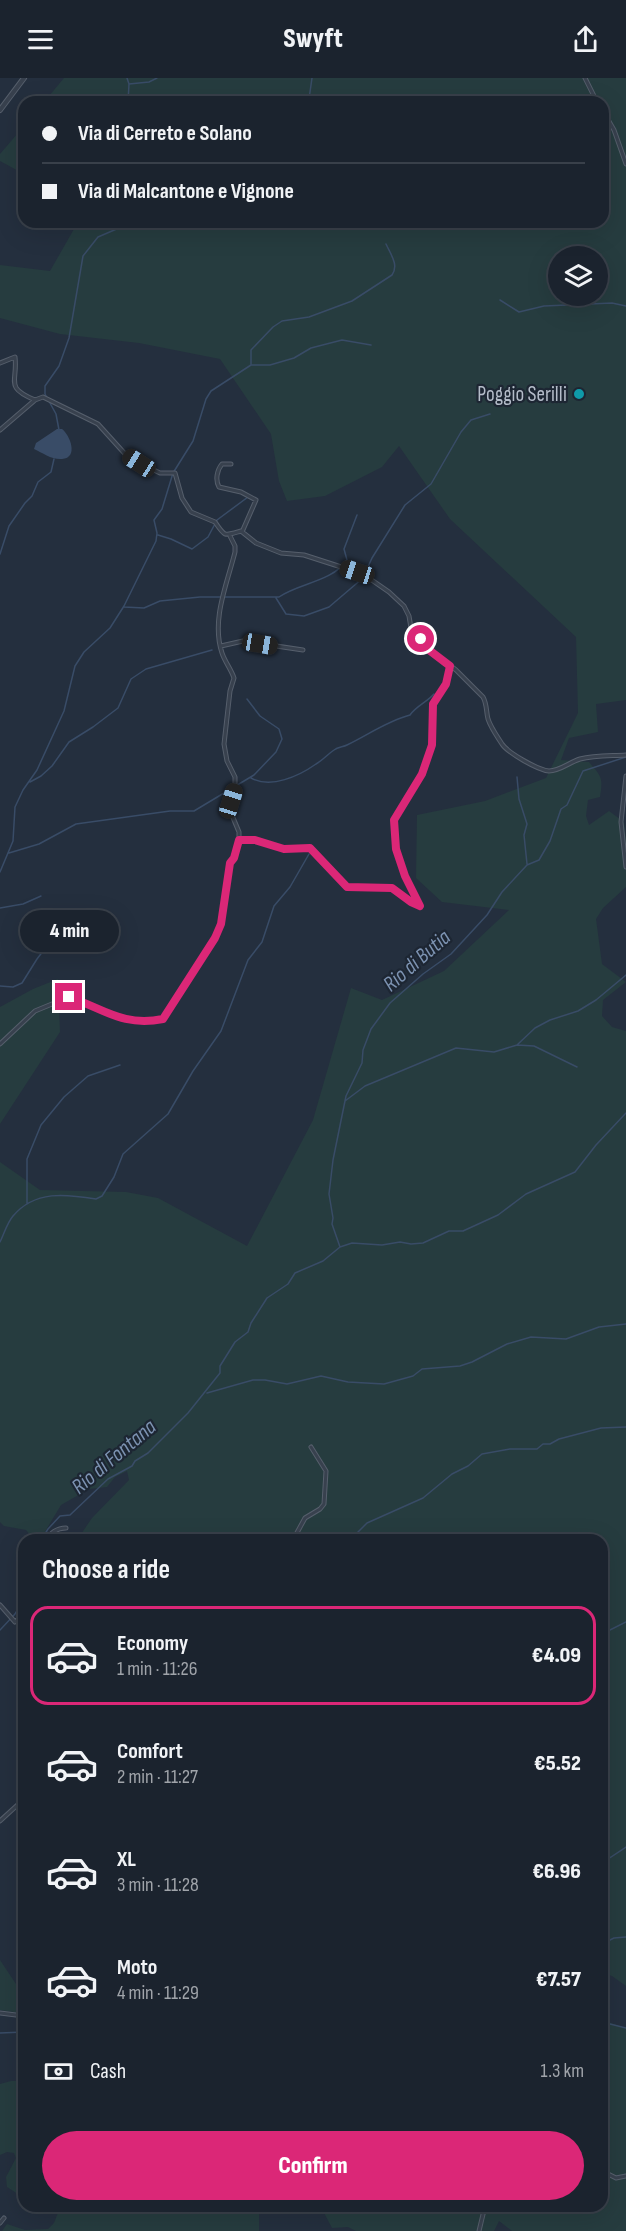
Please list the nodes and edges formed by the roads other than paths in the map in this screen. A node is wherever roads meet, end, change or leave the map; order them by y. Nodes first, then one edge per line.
1 (24, 78) edge
2 (585, 78) edge
3 (594, 96) edge
4 (0, 110) edge
5 (609, 121) edge
6 (626, 164) edge
7 (0, 363) edge
8 (35, 400) junction
9 (0, 430) edge
10 (231, 464) dead end
11 (242, 532) junction
12 (230, 536) junction
13 (221, 646) junction
14 (303, 651) dead end
15 (450, 666) junction
16 (626, 755) edge
17 (626, 776) edge
18 (239, 840) junction
19 (626, 867) edge
20 (0, 1044) edge
21 (310, 1447) dead end
22 (66, 1528) dead end
23 (51, 1534) edge
24 (296, 1534) edge
25 (0, 1605) edge
26 (18, 1619) edge
27 (18, 1804) edge
28 (0, 1821) edge
29 (0, 2013) edge
30 (18, 2015) edge
31 (608, 2174) edge
32 (626, 2176) edge
33 (484, 2212) edge
34 (4, 2217) dead end
35 (0, 2223) edge
36 (479, 2231) edge

1 - 4 street
2 - 3 street
5 - 6 street
7 - 8 street
8 - 9 street
8 - 12 street
10 - 11 street
11 - 12 street
11 - 15 street
12 - 13 street
13 - 14 street
13 - 18 street
15 - 16 street
15 - 18 street
17 - 19 street
18 - 20 street
21 - 24 street
22 - 23 street
25 - 26 street
27 - 28 street
29 - 30 street
31 - 32 street
33 - 36 street
34 - 35 street

